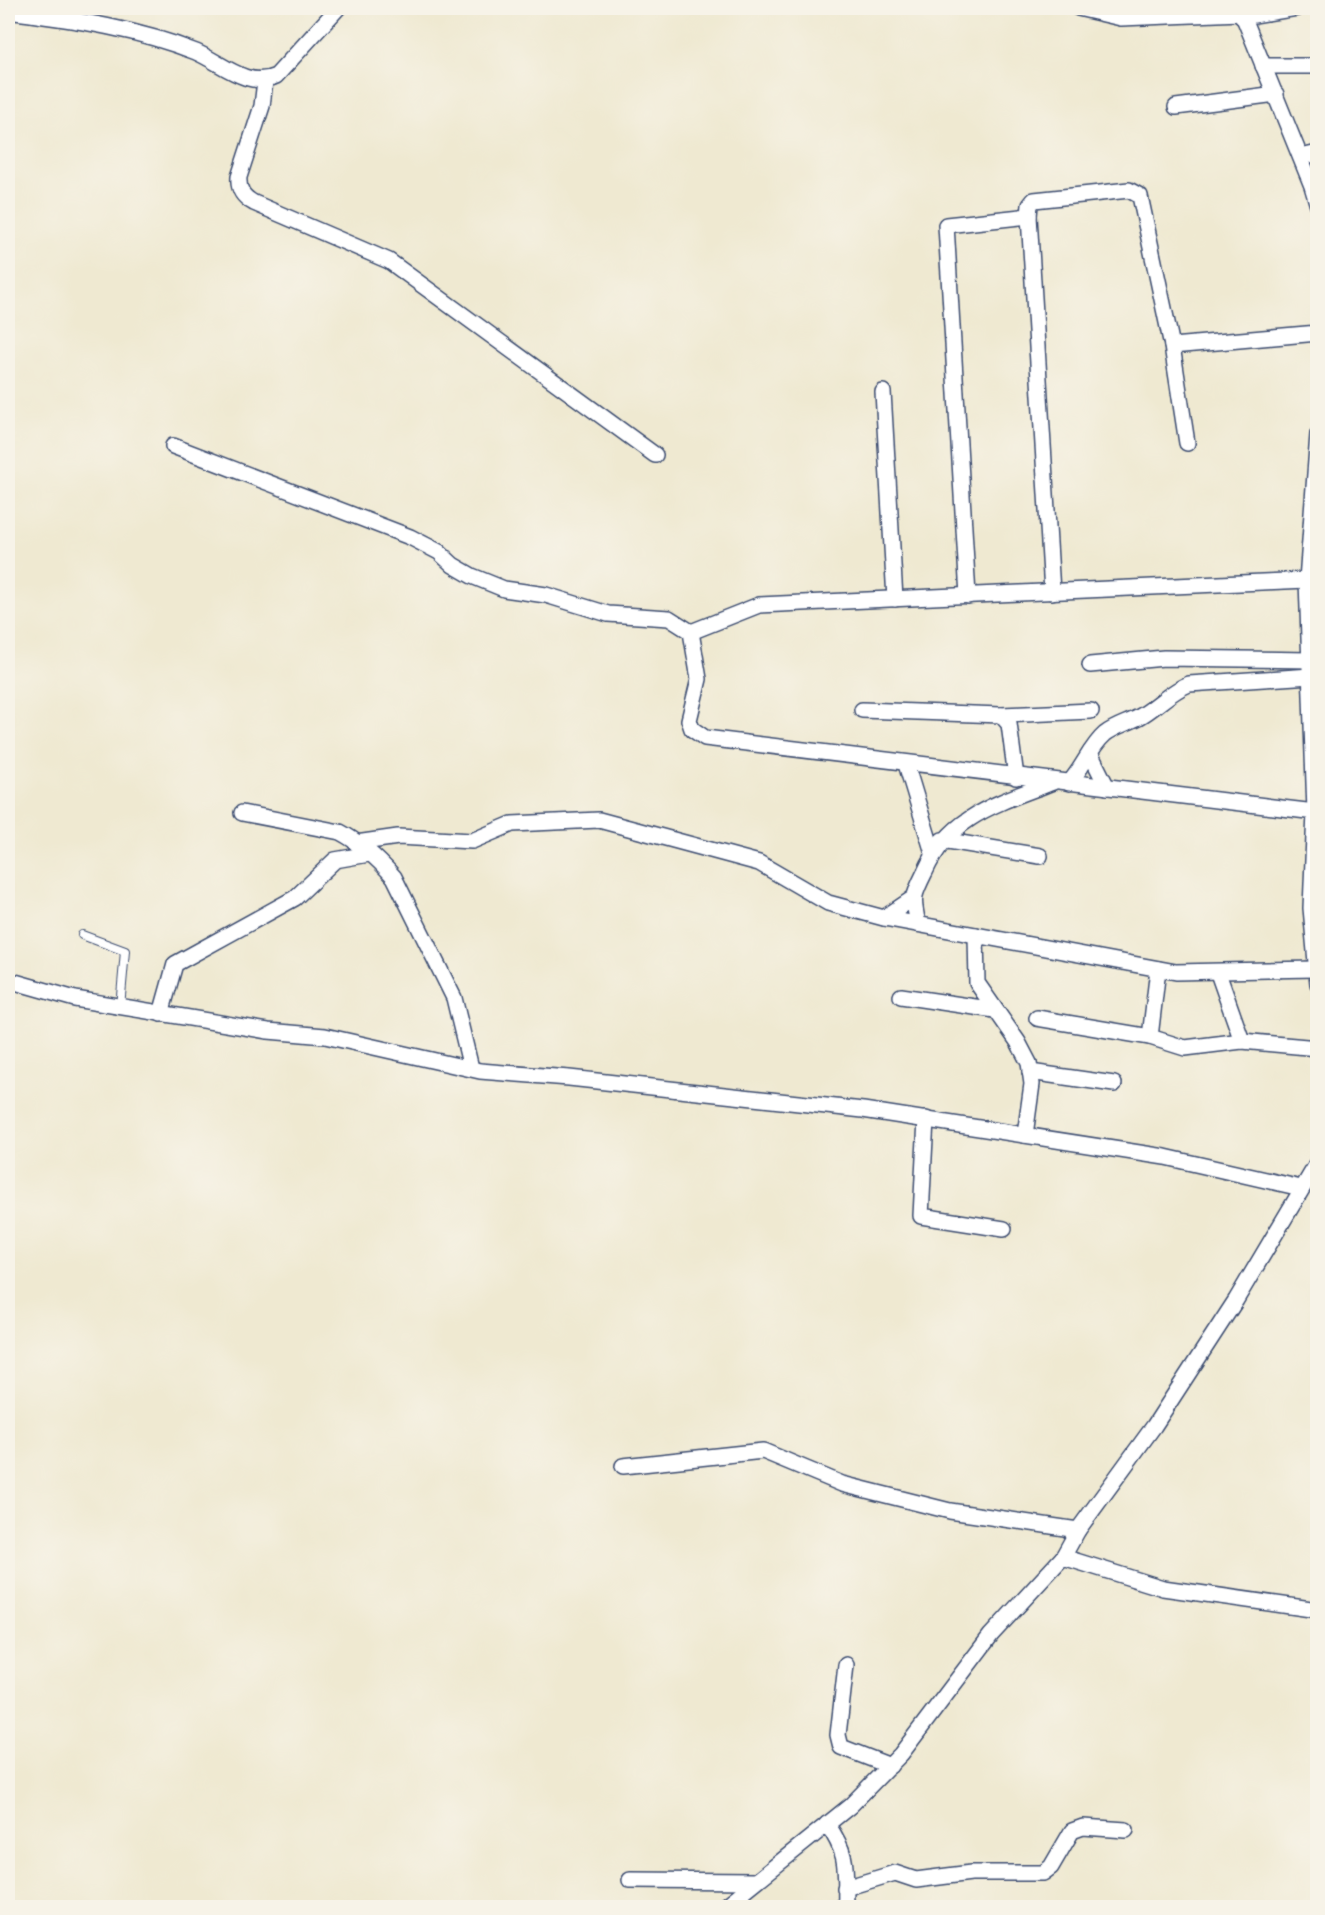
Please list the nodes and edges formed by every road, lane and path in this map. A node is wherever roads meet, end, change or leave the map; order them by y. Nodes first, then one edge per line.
1 (338, 8) edge
2 (1078, 8) edge
3 (1297, 8) edge
4 (1264, 11) edge
5 (1241, 12) edge
6 (8, 14) edge
7 (1263, 66) junction
8 (1317, 66) edge
9 (265, 81) junction
10 (1276, 94) junction
11 (1176, 107) dead end
12 (1317, 153) edge
13 (1301, 157) junction
14 (1317, 206) edge
15 (1029, 216) junction
16 (1317, 333) edge
17 (1172, 346) junction
18 (883, 392) dead end
19 (1317, 434) edge
20 (1187, 442) dead end
21 (173, 446) dead end
22 (655, 455) dead end
23 (1307, 580) junction
24 (1052, 592) junction
25 (968, 596) junction
26 (895, 599) junction
27 (691, 632) junction
28 (1309, 660) junction
29 (1090, 665) dead end
30 (1311, 676) junction
31 (862, 710) dead end
32 (1090, 711) dead end
33 (1001, 715) junction
34 (1090, 753) junction
35 (906, 764) junction
36 (1016, 777) junction
37 (1062, 782) junction
38 (1107, 787) junction
39 (1315, 812) junction
40 (242, 813) dead end
41 (356, 843) junction
42 (937, 846) junction
43 (369, 854) junction
44 (1040, 856) dead end
45 (912, 899) junction
46 (884, 918) junction
47 (918, 924) junction
48 (82, 935) dead end
49 (976, 935) junction
50 (1158, 969) junction
51 (1218, 973) junction
52 (1316, 976) edge
53 (8, 980) edge
54 (901, 996) dead end
55 (120, 1007) junction
56 (995, 1010) junction
57 (161, 1014) junction
58 (1037, 1018) dead end
59 (1150, 1037) junction
60 (1242, 1041) junction
61 (1317, 1048) edge
62 (471, 1068) junction
63 (1030, 1072) junction
64 (1114, 1084) dead end
65 (926, 1119) junction
66 (1025, 1135) junction
67 (1317, 1162) edge
68 (1301, 1188) junction
69 (1004, 1229) dead end
70 (622, 1466) dead end
71 (1078, 1530) junction
72 (1063, 1557) junction
73 (1317, 1610) edge
74 (846, 1665) dead end
75 (890, 1766) junction
76 (827, 1824) junction
77 (1126, 1830) dead end
78 (630, 1880) dead end
79 (756, 1881) junction
80 (845, 1888) junction
81 (723, 1908) edge
82 (846, 1908) edge

1 - 9 street
2 - 5 street
3 - 4 street
4 - 5 street
5 - 7 street
6 - 9 street
7 - 8 street
7 - 10 street
9 - 22 street
10 - 11 street
10 - 13 street
12 - 13 street
13 - 14 street
15 - 17 street
15 - 24 street
15 - 25 street
16 - 17 street
17 - 20 street
18 - 26 street
19 - 23 street
21 - 27 street
23 - 24 street
23 - 28 street
24 - 25 street
25 - 26 street
26 - 27 street
27 - 35 street
28 - 29 street
28 - 30 street
30 - 34 street
30 - 39 street
31 - 33 street
32 - 33 street
33 - 36 street
34 - 37 street
34 - 38 street
35 - 36 street
35 - 42 street
36 - 37 street
37 - 38 street
37 - 42 street
38 - 39 street
39 - 52 street
40 - 41 street
41 - 43 street
41 - 46 street
42 - 44 street
42 - 45 street
43 - 57 street
43 - 62 street
45 - 46 street
45 - 47 street
46 - 47 street
47 - 49 street
48 - 55 lane
49 - 50 street
49 - 56 street
50 - 51 street
50 - 59 street
51 - 52 street
51 - 60 street
53 - 55 street
54 - 56 street
55 - 57 street
56 - 63 street
57 - 62 street
58 - 59 street
59 - 60 street
60 - 61 street
62 - 65 street
63 - 64 street
63 - 66 street
65 - 66 street
65 - 69 street
66 - 68 street
67 - 68 street
68 - 71 street
70 - 71 street
71 - 72 street
72 - 73 street
72 - 75 street
74 - 75 street
75 - 76 street
76 - 79 street
76 - 80 street
77 - 80 street
78 - 79 street
79 - 81 street
80 - 82 street

